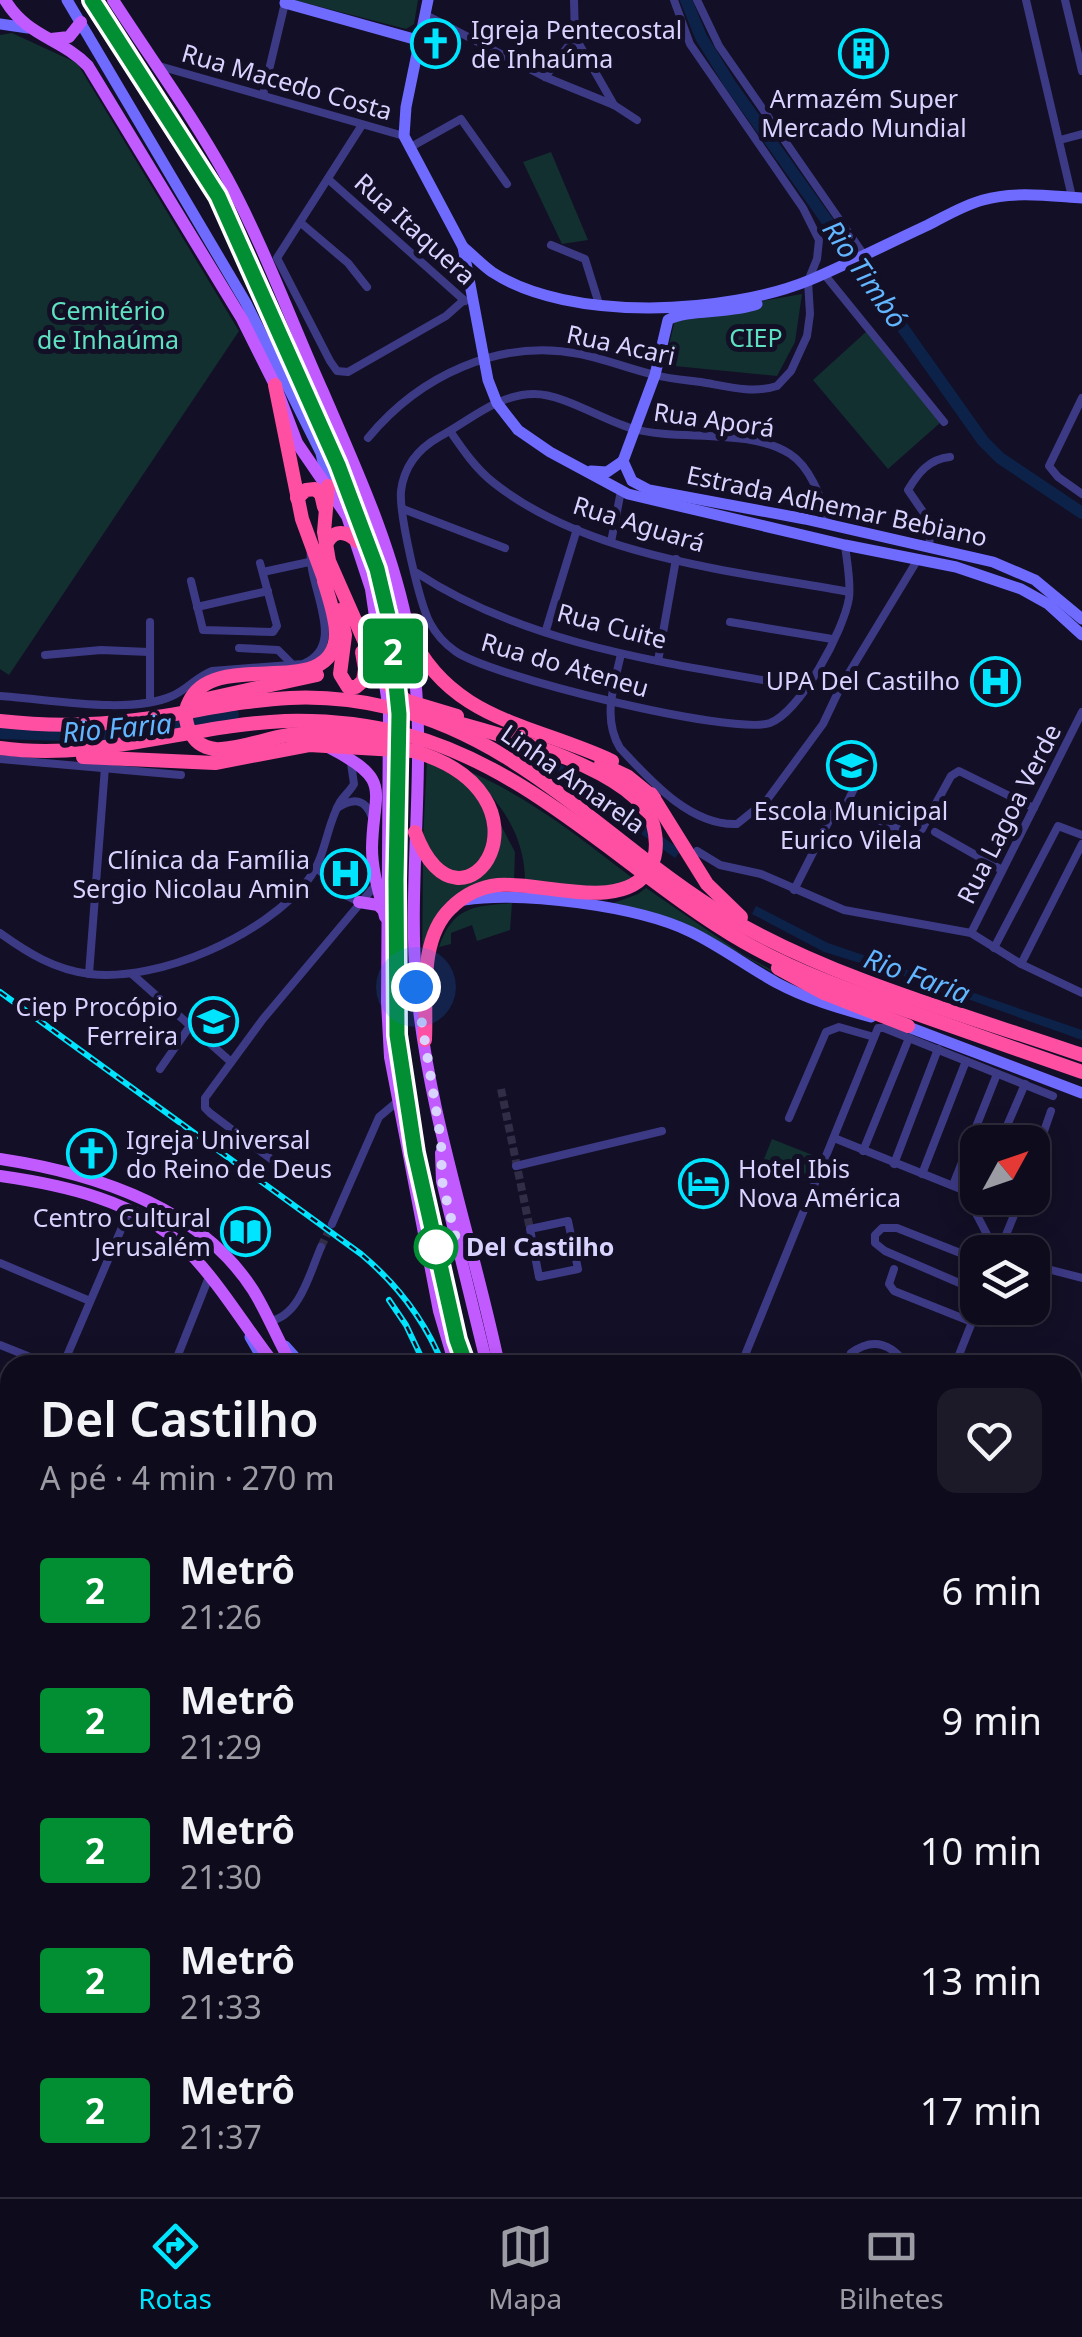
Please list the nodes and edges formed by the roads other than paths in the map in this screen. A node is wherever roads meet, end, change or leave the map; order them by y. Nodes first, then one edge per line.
1 (6, 0) edge
2 (68, 0) edge
3 (113, 0) edge
4 (428, 0) edge
5 (574, 0) edge
6 (674, 0) edge
7 (698, 0) edge
8 (1026, 0) edge
9 (1065, 0) edge
10 (286, 1) edge
11 (426, 15) junction
12 (80, 22) junction
13 (0, 24) edge
14 (28, 28) junction
15 (574, 37) junction
16 (48, 39) junction
17 (421, 40) junction
18 (158, 66) junction
19 (1082, 71) edge
20 (545, 78) junction
21 (263, 95) junction
22 (614, 105) junction
23 (637, 120) dead end
24 (362, 125) junction
25 (1082, 134) edge
26 (1060, 140) junction
27 (407, 142) junction
28 (328, 178) junction
29 (508, 184) dead end
30 (1077, 198) edge
31 (302, 224) junction
32 (551, 245) dead end
33 (464, 246) junction
34 (857, 259) junction
35 (493, 272) junction
36 (824, 274) junction
37 (808, 281) junction
38 (367, 287) dead end
39 (473, 289) junction
40 (783, 289) junction
41 (461, 296) junction
42 (599, 304) junction
43 (476, 310) junction
44 (634, 310) junction
45 (663, 332) junction
46 (482, 358) junction
47 (655, 375) junction
48 (275, 385) junction
49 (1082, 398) edge
50 (496, 402) junction
51 (944, 422) dead end
52 (635, 430) junction
53 (450, 432) junction
54 (368, 438) dead end
55 (950, 456) dead end
56 (622, 461) junction
57 (585, 471) junction
58 (328, 486) junction
59 (621, 492) junction
60 (1082, 494) edge
61 (297, 498) junction
62 (403, 508) junction
63 (324, 513) junction
64 (830, 526) junction
65 (577, 529) junction
66 (848, 530) junction
67 (358, 541) junction
68 (611, 542) junction
69 (929, 545) junction
70 (845, 546) junction
71 (506, 548) dead end
72 (315, 553) junction
73 (918, 558) junction
74 (676, 560) junction
75 (993, 562) junction
76 (416, 572) junction
77 (988, 577) junction
78 (191, 580) dead end
79 (324, 581) junction
80 (268, 591) junction
81 (850, 592) junction
82 (196, 606) junction
83 (350, 608) junction
84 (1082, 619) edge
85 (150, 622) dead end
86 (730, 622) dead end
87 (546, 630) junction
88 (409, 632) junction
89 (1082, 635) edge
90 (832, 639) junction
91 (344, 646) junction
92 (239, 648) dead end
93 (150, 652) junction
94 (621, 654) junction
95 (45, 655) dead end
96 (658, 660) junction
97 (293, 665) junction
98 (808, 688) junction
99 (0, 696) edge
100 (150, 701) junction
101 (611, 702) junction
102 (402, 711) junction
103 (1082, 712) edge
104 (169, 715) junction
105 (0, 721) edge
106 (402, 734) junction
107 (322, 740) junction
108 (0, 748) edge
109 (32, 752) junction
110 (871, 754) dead end
111 (0, 759) edge
112 (350, 759) junction
113 (105, 767) junction
114 (181, 775) dead end
115 (654, 798) junction
116 (846, 805) junction
117 (337, 808) junction
118 (1034, 808) junction
119 (374, 823) junction
120 (415, 832) junction
121 (935, 832) dead end
122 (1082, 835) edge
123 (1082, 844) edge
124 (698, 851) dead end
125 (389, 859) junction
126 (317, 868) junction
127 (1002, 870) junction
128 (377, 882) junction
129 (794, 890) junction
130 (460, 901) junction
131 (359, 902) junction
132 (383, 910) junction
133 (978, 919) junction
134 (0, 933) edge
135 (972, 933) junction
136 (756, 941) junction
137 (390, 942) junction
138 (991, 946) junction
139 (1022, 964) junction
140 (88, 974) junction
141 (132, 974) junction
142 (1082, 977) edge
143 (1079, 992) edge
144 (190, 1026) junction
145 (908, 1032) junction
146 (874, 1037) junction
147 (425, 1040) junction
148 (938, 1049) junction
149 (1082, 1055) edge
150 (966, 1061) junction
151 (231, 1062) junction
152 (160, 1069) dead end
153 (1082, 1072) edge
154 (997, 1074) junction
155 (1024, 1084) junction
156 (1082, 1093) edge
157 (1054, 1096) dead end
158 (398, 1101) junction
159 (1052, 1111) dead end
160 (788, 1118) dead end
161 (1007, 1125) edge
162 (1047, 1125) edge
163 (662, 1130) dead end
164 (834, 1138) junction
165 (441, 1140) junction
166 (863, 1151) junction
167 (0, 1159) edge
168 (894, 1164) junction
169 (516, 1166) dead end
170 (283, 1168) dead end
171 (922, 1174) junction
172 (0, 1176) edge
173 (953, 1185) junction
174 (960, 1188) edge
175 (129, 1211) junction
176 (568, 1222) joint
177 (332, 1224) tunnel mouth
178 (322, 1247) tunnel mouth
179 (960, 1253) edge
180 (230, 1262) junction
181 (0, 1263) edge
182 (894, 1269) dead end
183 (1050, 1269) edge
184 (209, 1277) junction
185 (1082, 1278) edge
186 (246, 1280) junction
187 (960, 1284) edge
188 (225, 1296) junction
189 (90, 1301) junction
190 (960, 1317) edge
191 (270, 1321) junction
192 (244, 1324) junction
193 (971, 1325) edge
194 (278, 1340) junction
195 (0, 1344) edge
196 (851, 1353) dead end
197 (26, 1355) edge
198 (67, 1355) edge
199 (178, 1355) edge
200 (261, 1355) edge
201 (267, 1355) edge
202 (286, 1355) edge
203 (292, 1355) edge
204 (452, 1355) edge
205 (485, 1355) edge
206 (496, 1355) edge
207 (745, 1355) edge
208 (898, 1355) edge
209 (959, 1355) edge

1 - 14 main road
2 - 12 main road
3 - 18 main road
4 - 11 main road
5 - 15 street
6 - 37 street
7 - 34 street
8 - 26 street
9 - 19 street
10 - 17 main road
10 - 21 street
11 - 17 main road
11 - 20 street
12 - 16 main road
12 - 58 main road
13 - 14 main road
14 - 16 main road
15 - 20 street
15 - 22 street
16 - 48 main road
17 - 27 main road
18 - 21 street, Rua Macedo Costa
18 - 88 main road
20 - 22 street
21 - 24 street, Rua Macedo Costa
22 - 23 street
24 - 27 street, Rua Macedo Costa
24 - 28 street
25 - 26 street
26 - 30 street
27 - 29 street
27 - 33 main road, Estrada Adhemar Bebiano
28 - 31 street
28 - 41 street, Rua Itaquera
30 - 34 main road
31 - 38 street
31 - 41 street
32 - 42 street
33 - 35 main road
33 - 39 main road, Estrada Adhemar Bebiano
34 - 36 main road
35 - 39 main road
35 - 42 main road
36 - 37 main road
36 - 51 street
37 - 40 main road
37 - 47 street, Rua Acari
39 - 41 street
39 - 43 main road, Estrada Adhemar Bebiano
40 - 44 main road
40 - 45 main road
41 - 43 street, Rua Itaquera
42 - 44 main road
43 - 46 main road, Estrada Adhemar Bebiano
44 - 45 main road
45 - 47 main road
46 - 47 street, Rua Acari
46 - 50 main road, Estrada Adhemar Bebiano
46 - 54 street, Rua Acari
47 - 52 main road
48 - 58 main road
48 - 61 highway
49 - 60 street
50 - 52 street, Rua Aporá
50 - 53 street, Rua do Ateneu
50 - 57 main road, Estrada Adhemar Bebiano
52 - 56 main road
52 - 64 street, Rua Aporá
53 - 62 street, Rua do Ateneu
53 - 65 street, Rua Aguará
55 - 69 street
56 - 57 main road
56 - 64 main road, Estrada Adhemar Bebiano
57 - 59 main road, Estrada Adhemar Bebiano
58 - 63 highway
58 - 67 main road
59 - 68 street
59 - 70 main road, Estrada Adhemar Bebiano
61 - 63 highway
61 - 72 highway
62 - 71 street
62 - 76 street, Rua do Ateneu
63 - 72 highway
64 - 66 main road, Estrada Adhemar Bebiano
65 - 68 street, Rua Aguará
65 - 87 street
66 - 69 main road, Estrada Adhemar Bebiano
66 - 70 main road
67 - 72 highway
67 - 125 main road
68 - 74 street, Rua Aguará
69 - 75 main road, Estrada Adhemar Bebiano
70 - 73 main road, Estrada Adhemar Bebiano
70 - 81 street, Rua do Ateneu
72 - 79 highway
72 - 80 street
72 - 83 highway
72 - 97 street
73 - 77 main road, Estrada Adhemar Bebiano
73 - 101 street
74 - 81 street, Rua Aguará
74 - 96 street
75 - 77 main road
75 - 84 main road, Estrada Adhemar Bebiano
76 - 87 street, Rua Cuite
76 - 101 street, Rua do Ateneu
77 - 89 main road, Estrada Adhemar Bebiano
78 - 82 street
79 - 91 highway
79 - 107 highway
80 - 82 street
80 - 82 street
81 - 90 street, Rua do Ateneu
83 - 91 highway
83 - 115 highway
85 - 93 street
86 - 90 street
87 - 94 street, Rua Cuite
88 - 115 highway
88 - 120 main road
90 - 98 street, Rua do Ateneu
91 - 104 highway
92 - 97 street
93 - 95 street
93 - 100 street
94 - 96 street, Rua Cuite
94 - 101 street
96 - 98 street, Rua Cuite
97 - 100 street
98 - 101 street, Rua do Ateneu
99 - 100 street
102 - 104 highway, Linha Amarela
102 - 130 highway
102 - 136 highway, Linha Amarela
103 - 118 street, Rua Lagoa Verde
104 - 105 highway, Linha Amarela
106 - 107 highway
106 - 109 highway, Linha Amarela
106 - 136 highway, Linha Amarela
107 - 109 highway
107 - 112 main road
107 - 120 highway
108 - 109 highway, Linha Amarela
110 - 116 street
111 - 113 street
112 - 117 street
112 - 119 main road
113 - 114 street
113 - 140 street
115 - 136 highway
116 - 118 street
116 - 129 street
117 - 119 street
117 - 126 street
118 - 127 street, Rua Lagoa Verde
119 - 128 main road
120 - 147 main road
121 - 127 street
122 - 138 street
123 - 139 street
124 - 129 street
125 - 128 street
125 - 137 main road
126 - 131 street
126 - 141 street
127 - 133 street, Rua Lagoa Verde
128 - 131 street
128 - 132 main road
129 - 135 street
130 - 145 main road
130 - 147 highway
131 - 132 main road
131 - 151 street
132 - 137 main road
133 - 135 street, Rua Lagoa Verde
133 - 138 street
134 - 140 street
135 - 138 street
136 - 145 highway
136 - 149 highway, Linha Amarela
136 - 153 highway, Linha Amarela
137 - 158 main road
138 - 139 street
139 - 143 street
140 - 141 street
141 - 144 street
142 - 143 street
144 - 151 street
144 - 152 street
145 - 146 street
145 - 148 street
145 - 156 main road
145 - 166 street
146 - 160 street
146 - 164 street
147 - 165 main road
148 - 150 street
148 - 168 street
150 - 154 street
150 - 171 street
151 - 170 street
154 - 155 street
154 - 173 street
155 - 157 street
155 - 161 street
158 - 177 street
158 - 204 main road
159 - 162 street
163 - 169 street
164 - 166 street
164 - 207 street
165 - 205 main road
165 - 206 main road
166 - 168 street
167 - 180 main road
168 - 171 street
171 - 173 street
172 - 175 main road
173 - 174 street
175 - 184 main road
175 - 189 street
176 - 176 street
178 - 191 street
179 - 187 street
180 - 184 main road
180 - 186 main road
181 - 189 street
182 - 190 street
183 - 185 street
184 - 188 main road
184 - 199 street
186 - 188 main road
186 - 191 main road
188 - 192 main road
189 - 198 street
191 - 194 main road
192 - 200 main road
192 - 201 main road
193 - 209 street
194 - 202 main road
194 - 203 main road
195 - 197 street
196 - 208 street

